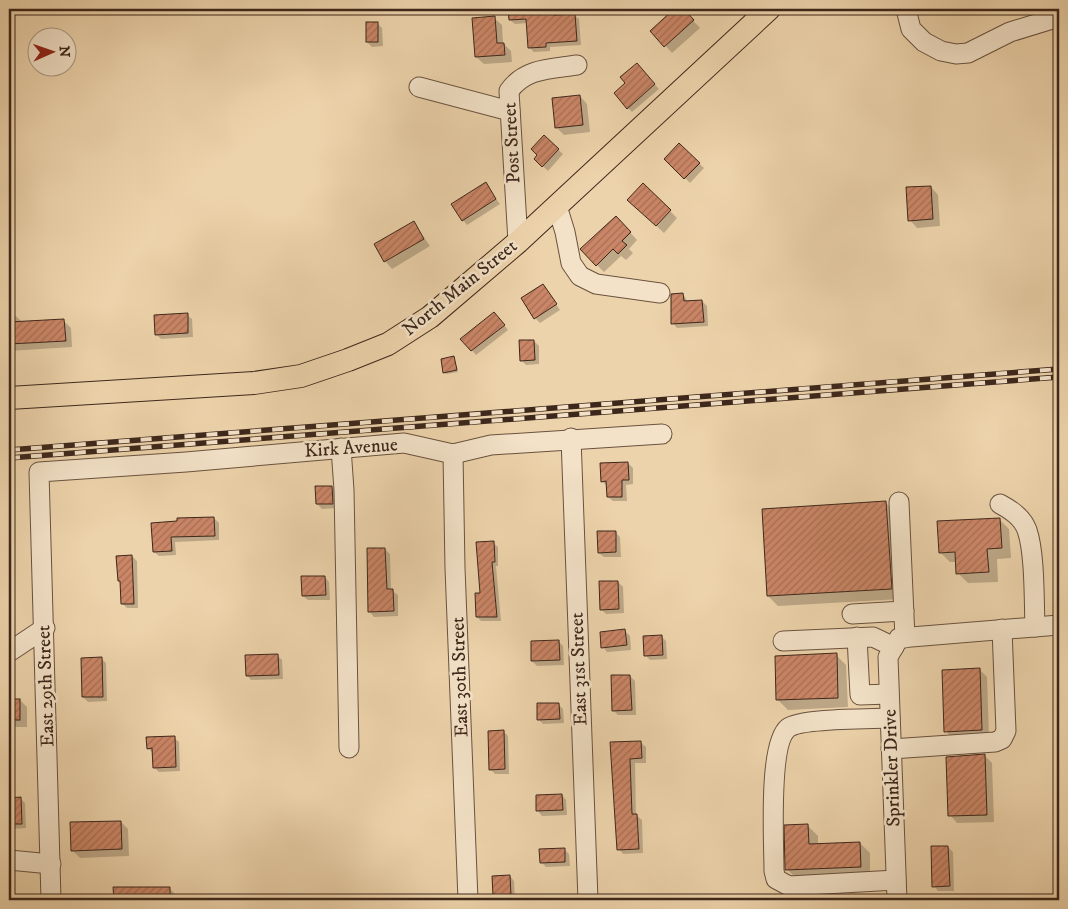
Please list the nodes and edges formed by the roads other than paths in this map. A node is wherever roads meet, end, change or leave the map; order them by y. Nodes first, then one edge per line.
1 (769, 9) edge
2 (906, 9) edge
3 (1059, 17) edge
4 (577, 64) dead end
5 (419, 87) dead end
6 (510, 111) junction
7 (557, 206) junction
8 (518, 242) junction
9 (660, 293) dead end
10 (9, 398) edge
11 (662, 434) dead end
12 (571, 438) junction
13 (341, 448) junction
14 (453, 454) junction
15 (39, 472) joint
16 (899, 502) dead end
17 (1000, 504) dead end
18 (904, 611) junction
19 (852, 614) dead end
20 (1059, 625) edge
21 (1036, 627) junction
22 (45, 628) junction
23 (1002, 630) junction
24 (857, 637) junction
25 (783, 641) dead end
26 (899, 641) junction
27 (9, 652) edge
28 (889, 694) junction
29 (890, 718) junction
30 (350, 748) dead end
31 (891, 749) junction
32 (9, 860) edge
33 (51, 864) junction
34 (896, 880) junction
35 (51, 900) edge
36 (468, 900) edge
37 (588, 900) edge
38 (897, 900) edge

1 - 7 main road, North Main Street
2 - 3 street
4 - 6 street, Post Street
5 - 6 street
6 - 8 street, Post Street
7 - 8 main road, North Main Street
7 - 9 street
8 - 10 main road, North Main Street
11 - 12 street, Kirk Avenue
12 - 14 street, Kirk Avenue
12 - 37 street, East 31st Street
13 - 14 street, Kirk Avenue
13 - 15 street, Kirk Avenue
13 - 30 street
14 - 36 street, East 30th Street
15 - 22 street, East 29th Street
16 - 18 street, Sprinkler Drive
17 - 21 street
18 - 19 street
18 - 26 street, Sprinkler Drive
20 - 21 street
21 - 23 street
22 - 27 street
22 - 33 street, East 29th Street
23 - 26 street
23 - 31 street
24 - 25 street
24 - 26 street
24 - 28 street
26 - 28 street, Sprinkler Drive
28 - 29 street, Sprinkler Drive
29 - 31 street, Sprinkler Drive
29 - 34 street
31 - 34 street, Sprinkler Drive
32 - 33 street
33 - 35 street, East 29th Street
34 - 38 street, Sprinkler Drive

